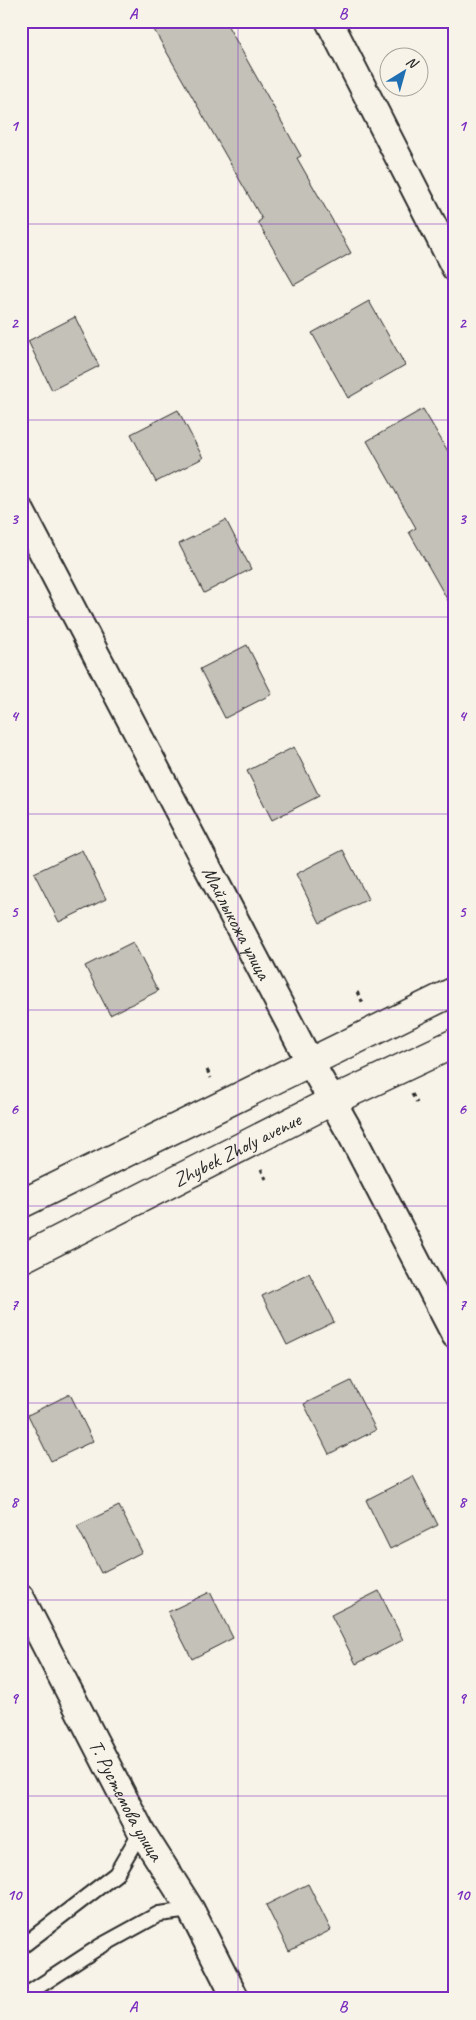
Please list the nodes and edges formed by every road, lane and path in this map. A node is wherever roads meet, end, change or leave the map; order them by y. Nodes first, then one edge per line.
1 (329, 21) edge
2 (455, 268) edge
3 (21, 510) edge
4 (455, 991) edge
5 (455, 1043) edge
6 (310, 1062) junction
7 (332, 1101) junction
8 (21, 1204) edge
9 (21, 1259) edge
10 (455, 1335) edge
11 (21, 1598) edge
12 (141, 1831) junction
13 (191, 1910) junction
14 (21, 1947) edge
15 (21, 1998) edge
16 (236, 1999) edge

1 - 2 street
3 - 6 street, Майлыкожа улица
4 - 6 street
5 - 7 street, Zhybek Zholy avenue
6 - 7 street, Майлыкожа улица
6 - 8 street
7 - 9 street, Zhybek Zholy avenue
7 - 10 street, Майлыкожа улица
11 - 12 street, Т. Рустемова улица
12 - 13 street, Т. Рустемова улица
12 - 14 lane
13 - 15 lane
13 - 16 street, Т. Рустемова улица

